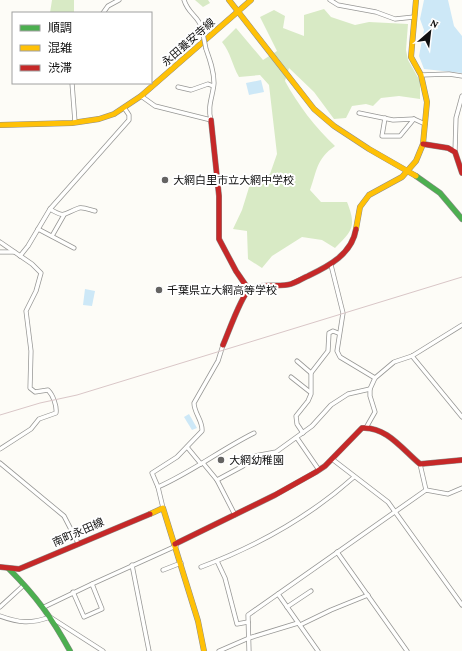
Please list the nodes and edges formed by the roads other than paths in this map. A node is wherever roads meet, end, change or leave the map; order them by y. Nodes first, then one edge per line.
1 (119, 0) edge
2 (184, 0) edge
3 (229, 0) edge
4 (251, 0) edge
5 (330, 0) edge
6 (416, 0) edge
7 (104, 12) edge
8 (238, 12) junction
9 (414, 17) junction
10 (421, 75) junction
11 (462, 76) edge
12 (72, 84) edge
13 (213, 86) junction
14 (178, 87) dead end
15 (141, 96) junction
16 (462, 96) edge
17 (124, 109) junction
18 (359, 113) dead end
19 (385, 118) junction
20 (414, 119) junction
21 (210, 120) junction
22 (75, 122) junction
23 (425, 124) junction
24 (0, 125) edge
25 (424, 144) junction
26 (454, 152) junction
27 (408, 170) junction
28 (462, 173) edge
29 (50, 209) junction
30 (95, 211) dead end
31 (64, 215) junction
32 (462, 219) edge
33 (38, 229) junction
34 (52, 236) junction
35 (0, 242) edge
36 (74, 248) dead end
37 (0, 252) edge
38 (14, 252) junction
39 (20, 256) junction
40 (330, 265) junction
41 (249, 290) junction
42 (462, 325) edge
43 (338, 334) junction
44 (223, 345) joint
45 (412, 356) junction
46 (297, 362) dead end
47 (311, 373) junction
48 (291, 377) dead end
49 (375, 378) junction
50 (370, 389) junction
51 (310, 392) junction
52 (462, 417) edge
53 (367, 426) junction
54 (254, 433) dead end
55 (303, 433) junction
56 (297, 438) junction
57 (187, 447) junction
58 (0, 449) edge
59 (332, 458) junction
60 (462, 460) edge
61 (0, 463) edge
62 (202, 463) junction
63 (420, 464) junction
64 (319, 470) junction
65 (354, 477) junction
66 (217, 480) junction
67 (158, 487) junction
68 (462, 488) edge
69 (426, 490) junction
70 (163, 508) junction
71 (395, 510) junction
72 (235, 515) junction
73 (78, 543) junction
74 (175, 545) junction
75 (337, 552) junction
76 (218, 561) junction
77 (181, 563) junction
78 (132, 565) junction
79 (0, 567) edge
80 (201, 567) dead end
81 (9, 569) junction
82 (163, 570) dead end
83 (92, 584) junction
84 (24, 586) junction
85 (311, 591) dead end
86 (73, 592) junction
87 (278, 594) junction
88 (368, 595) junction
89 (462, 606) edge
90 (0, 607) edge
91 (287, 607) junction
92 (44, 608) junction
93 (0, 616) edge
94 (50, 617) junction
95 (248, 622) junction
96 (299, 624) junction
97 (249, 638) junction
98 (70, 651) edge
99 (103, 651) edge
100 (149, 651) edge
101 (204, 651) edge
102 (219, 651) edge
103 (249, 651) edge
104 (318, 651) edge
105 (407, 651) edge

1 - 7 street
2 - 13 street, bridge
3 - 8 street
4 - 8 street, 永田養安寺線
5 - 9 street
6 - 9 street
8 - 15 street, 永田養安寺線
8 - 27 street
9 - 10 street
10 - 11 street
10 - 23 street
12 - 22 street
13 - 14 street
13 - 21 street
15 - 17 street, 永田養安寺線
15 - 21 street
16 - 26 street
17 - 22 street, 永田養安寺線
17 - 29 street
18 - 19 street
19 - 20 street
19 - 20 street
20 - 23 street
21 - 41 street
22 - 24 street, 永田養安寺線
23 - 25 street
25 - 26 street
25 - 27 street
26 - 28 street
27 - 32 street
27 - 40 street
29 - 31 street
29 - 33 street
30 - 31 street
31 - 34 street
33 - 34 street
33 - 39 street
34 - 36 street
35 - 38 street
37 - 38 street
38 - 39 street
39 - 58 street
40 - 41 street
40 - 43 street
41 - 44 street
42 - 45 street
43 - 47 street
43 - 49 street
44 - 57 street
45 - 49 street
45 - 52 street
46 - 47 street
47 - 51 street
48 - 51 street
49 - 50 street
50 - 53 street
50 - 55 street
51 - 55 street
53 - 59 street
53 - 63 street
54 - 62 street
55 - 56 street
56 - 64 street
56 - 66 street
57 - 62 street
57 - 67 street
59 - 64 street
59 - 65 street
60 - 63 street
61 - 73 street
62 - 66 street
62 - 67 street
63 - 69 street
64 - 72 street
65 - 71 street
65 - 76 street
66 - 72 street
67 - 70 street
68 - 69 street
69 - 71 street
70 - 73 street, 南町永田線
70 - 74 street
71 - 75 street
71 - 89 street
72 - 74 street
73 - 81 street, 南町永田線
74 - 77 street
74 - 78 street
75 - 87 street
75 - 88 street
76 - 80 street
76 - 95 street
77 - 82 street
77 - 101 street
78 - 83 street
78 - 100 street
79 - 81 street, 南町永田線
81 - 84 street
83 - 86 street
83 - 86 street
84 - 90 street
84 - 92 street
85 - 91 street
86 - 92 street
87 - 91 street
87 - 95 street
88 - 96 street
88 - 105 street
91 - 96 street
92 - 94 street
93 - 94 street
94 - 98 street
94 - 99 street
95 - 97 street
96 - 97 street
96 - 104 street
97 - 102 street
97 - 103 street

